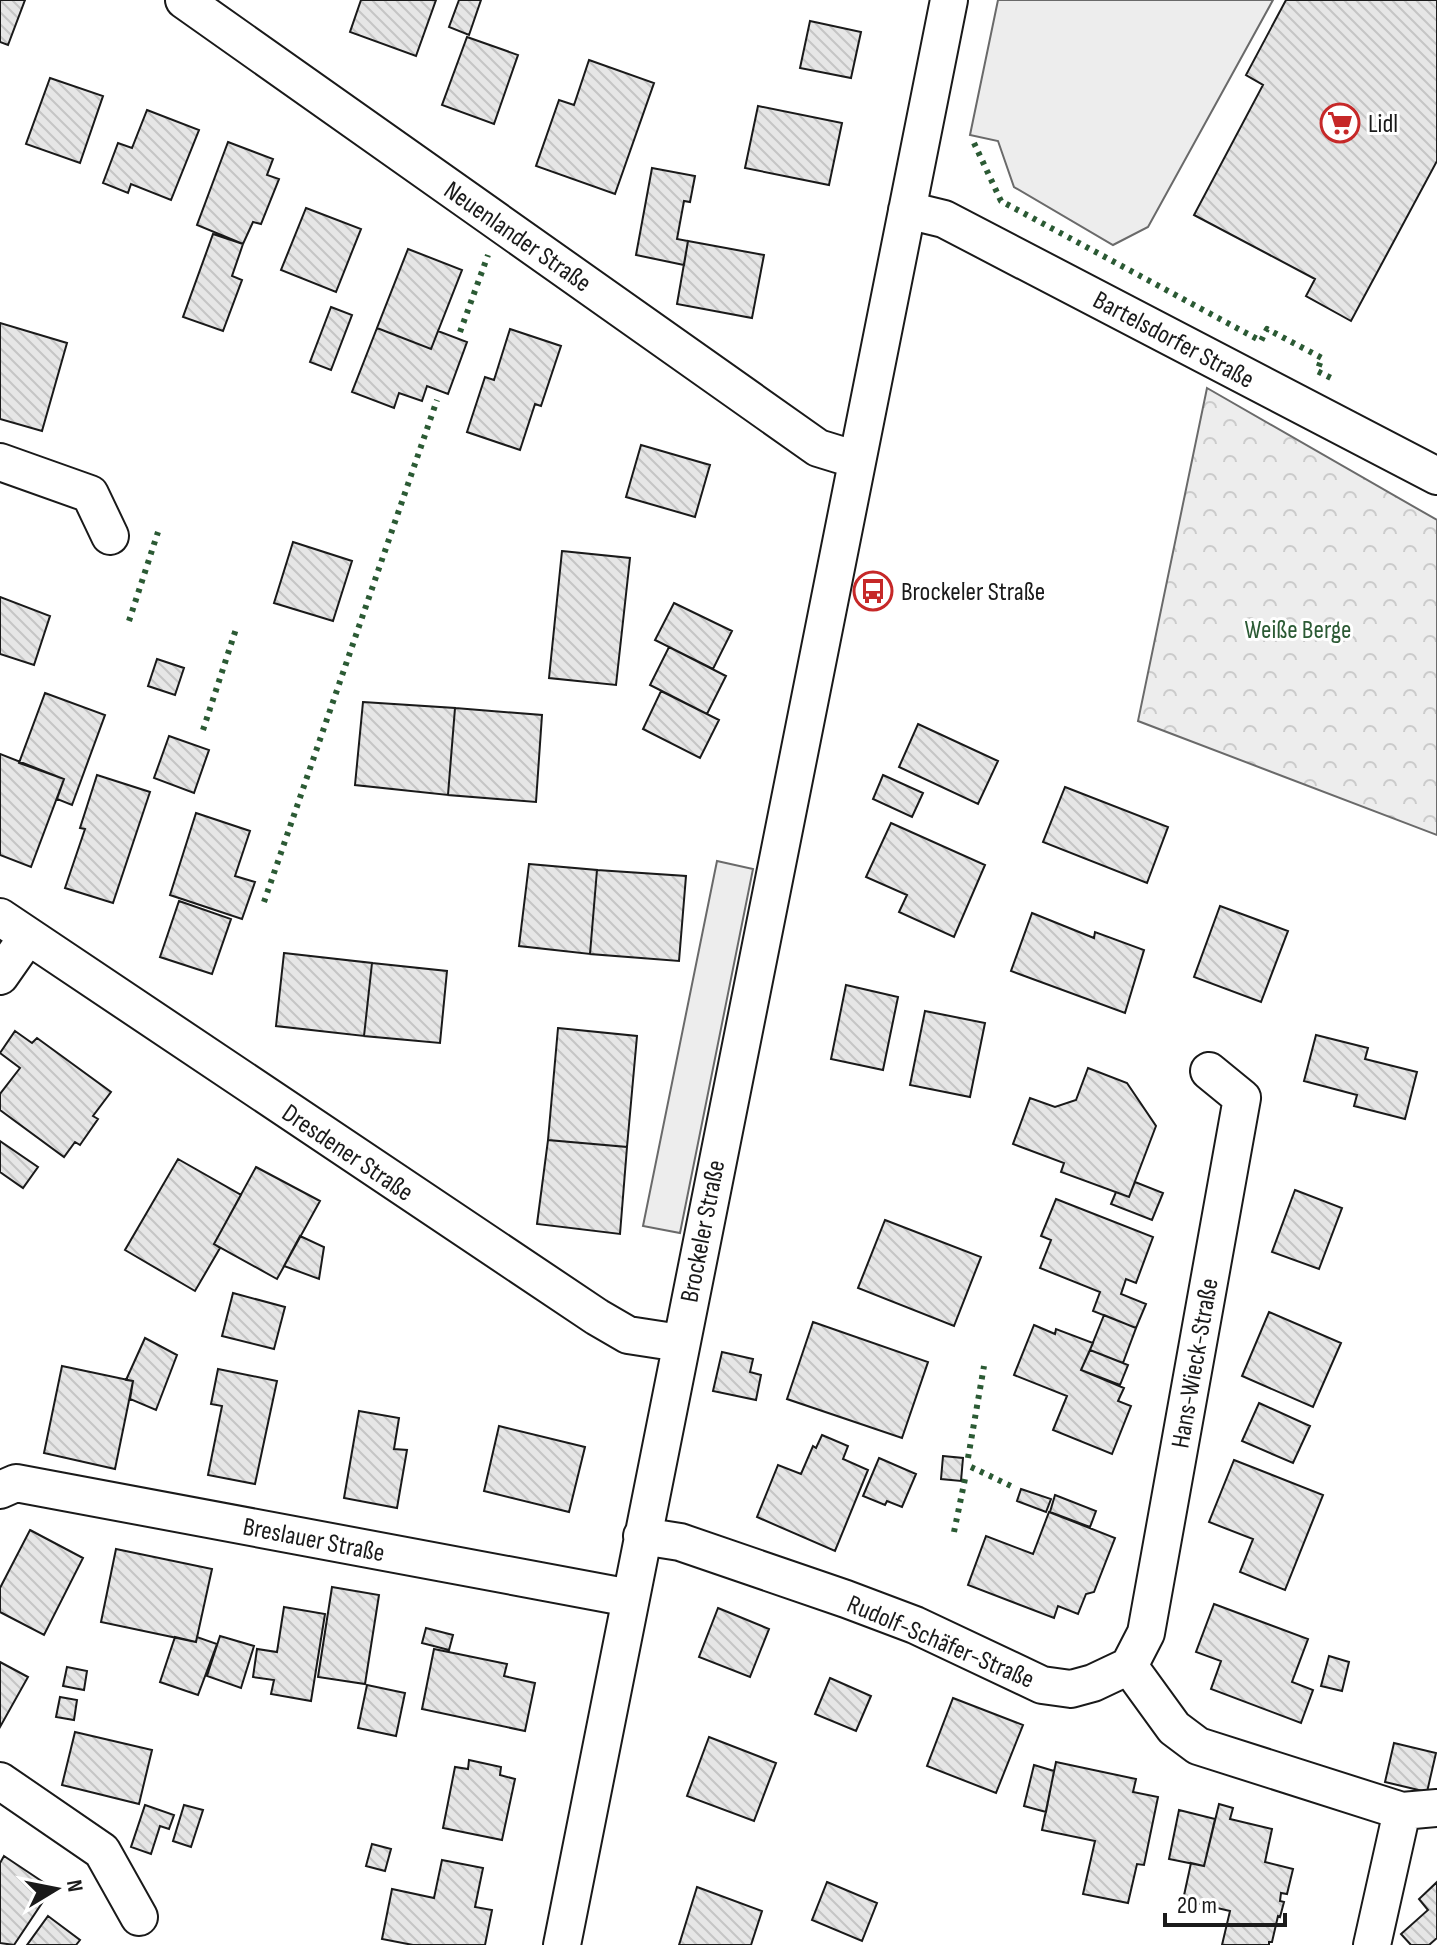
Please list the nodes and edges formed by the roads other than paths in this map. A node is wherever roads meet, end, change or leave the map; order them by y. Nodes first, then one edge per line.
1 (949, 0) edge
2 (191, 2) edge
3 (907, 210) junction
4 (857, 460) junction
5 (0, 462) edge
6 (1437, 476) edge
7 (110, 536) dead end
8 (14, 926) edge
9 (0, 976) edge
10 (1209, 1071) dead end
11 (680, 1343) junction
12 (0, 1490) edge
13 (642, 1536) junction
14 (630, 1598) junction
15 (1129, 1666) junction
16 (0, 1781) edge
17 (1420, 1809) edge
18 (139, 1917) dead end
19 (562, 1945) edge
20 (1372, 1945) edge

1 - 3 street, Brockeler Straße
2 - 4 street, Neuenlander Straße
3 - 4 street, Brockeler Straße
3 - 6 street, Bartelsdorfer Straße
4 - 11 street, Brockeler Straße
5 - 7 street
8 - 9 street, Dresdener Straße
8 - 11 street, Dresdener Straße
10 - 15 street, Hans-Wieck-Straße
11 - 13 street, Brockeler Straße
12 - 14 street, Breslauer Straße
13 - 14 street, Brockeler Straße
13 - 15 street, Rudolf-Schäfer-Straße
14 - 19 street, Brockeler Straße
15 - 17 street
16 - 18 street
17 - 20 street

